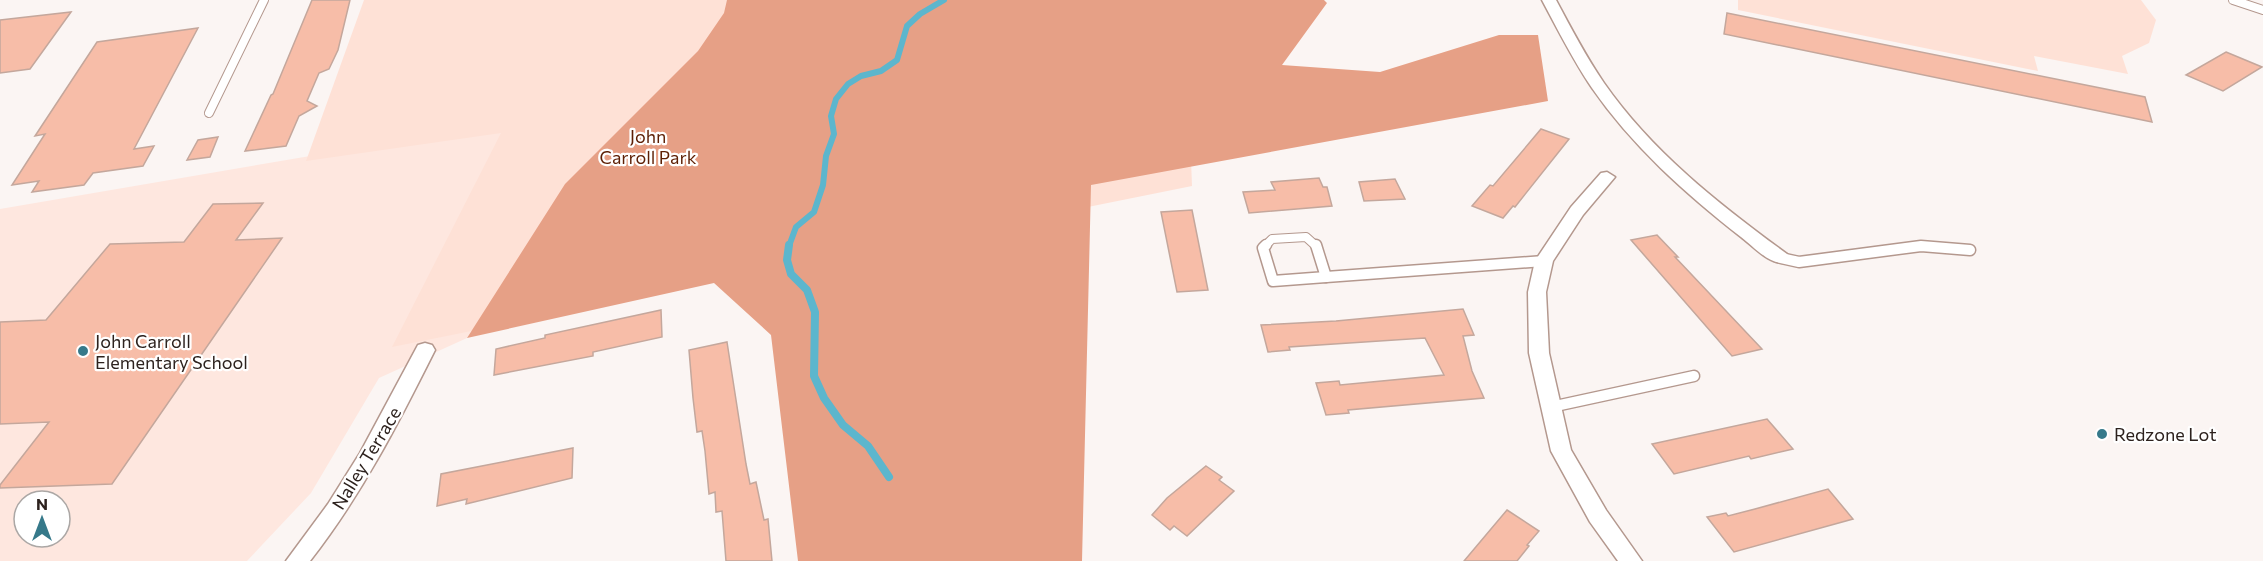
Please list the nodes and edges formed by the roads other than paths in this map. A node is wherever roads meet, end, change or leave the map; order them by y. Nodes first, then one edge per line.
1 (264, 0) edge
2 (1549, 0) edge
3 (2233, 0) edge
4 (2263, 10) edge
5 (209, 113) dead end
6 (1606, 177) dead end
7 (1970, 250) dead end
8 (1781, 258) joint
9 (1544, 261) junction
10 (1326, 278) junction
11 (425, 350) dead end
12 (1694, 376) dead end
13 (1551, 407) junction
14 (297, 561) edge
15 (1631, 561) edge

1 - 5 lane
2 - 8 street
3 - 4 lane
6 - 9 street
7 - 8 lane
9 - 10 lane
9 - 13 street
10 - 10 lane
11 - 14 street, Nalley Terrace
12 - 13 lane
13 - 15 street

